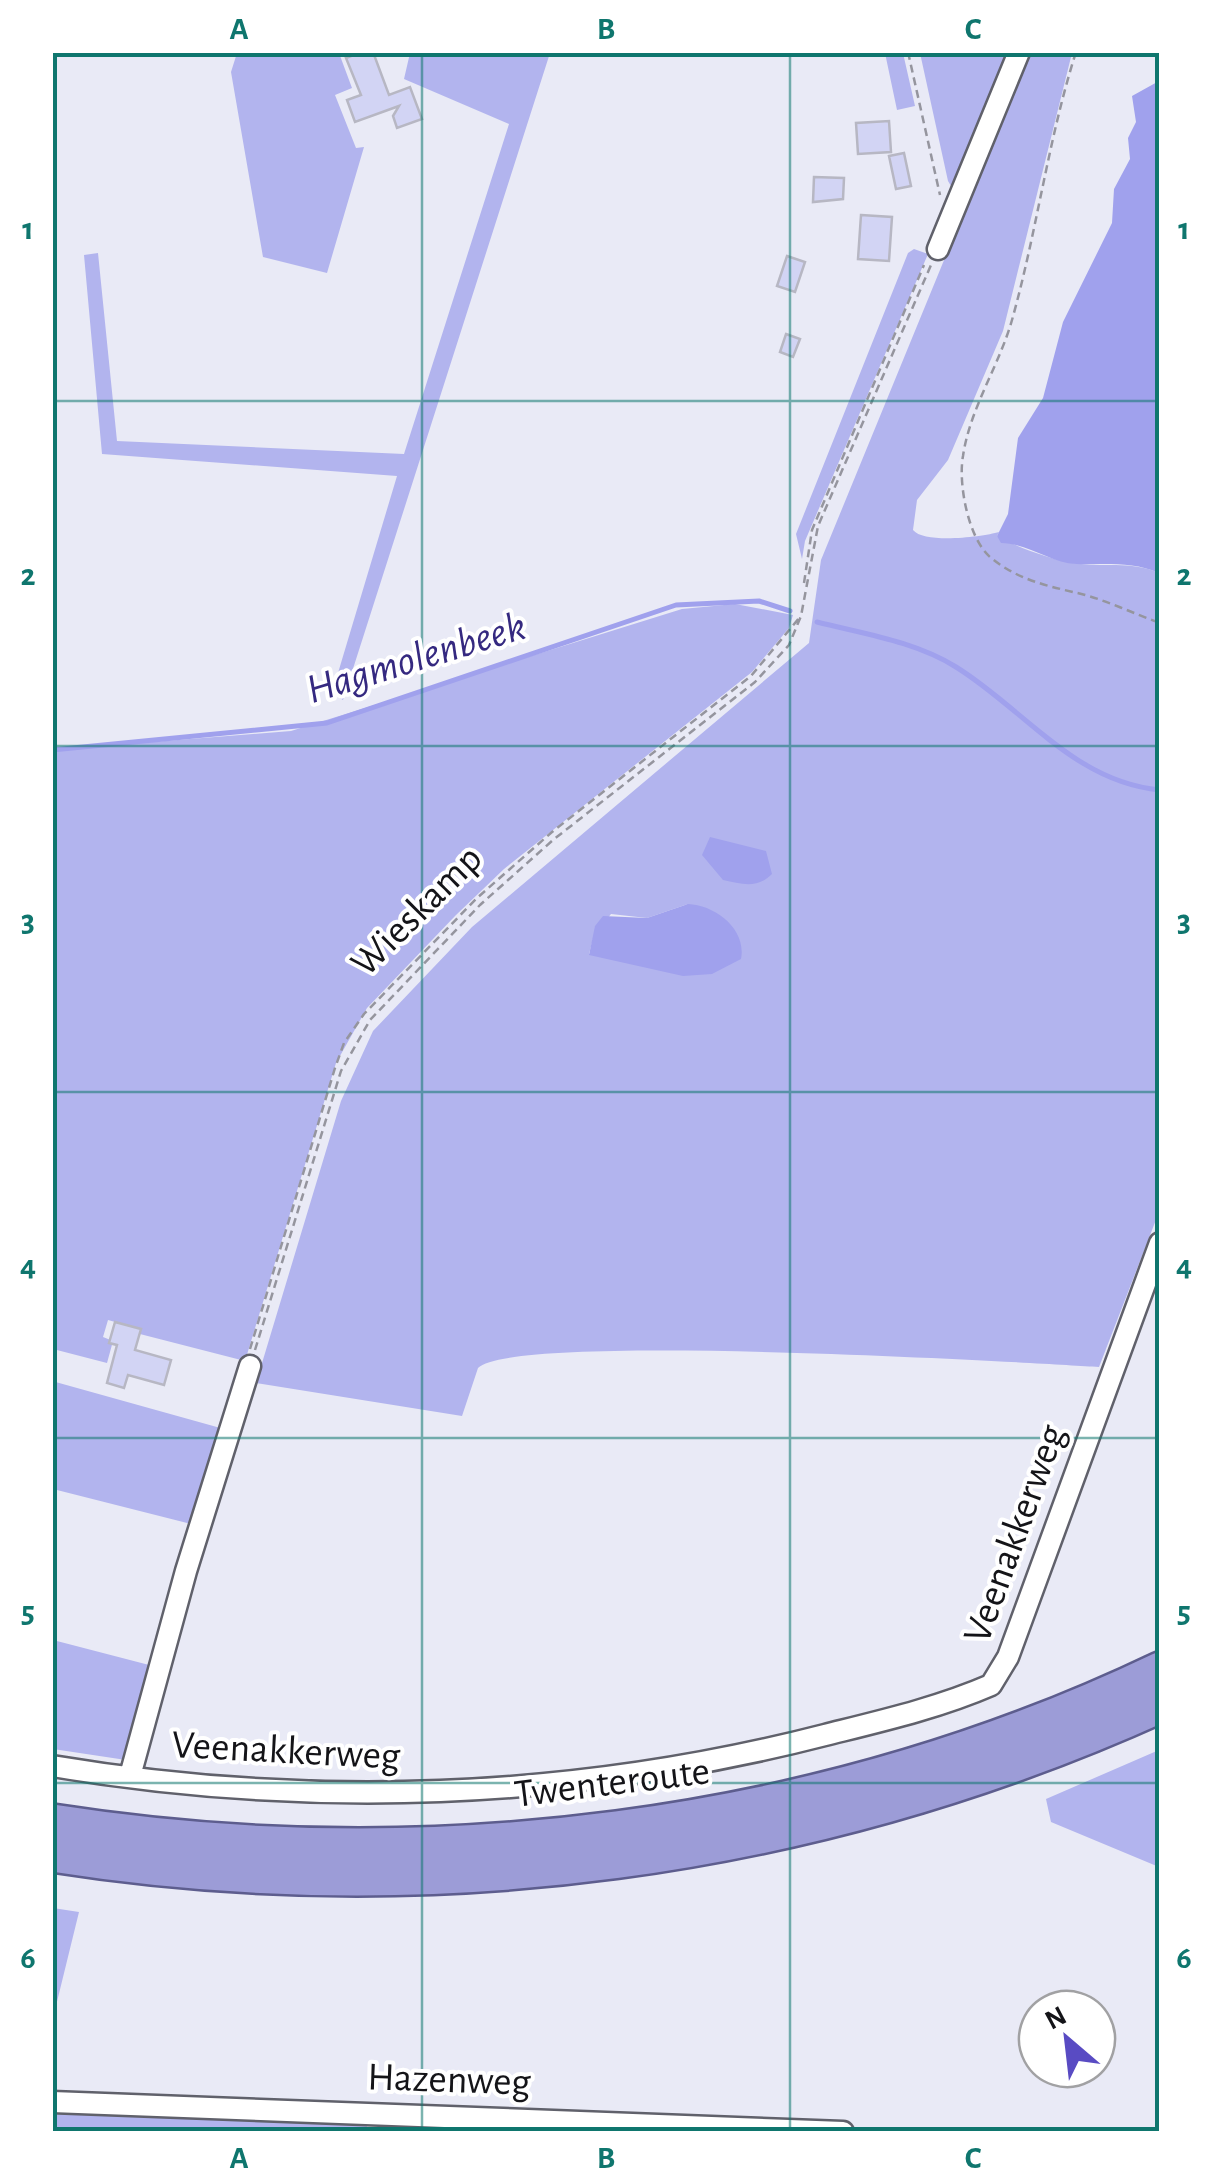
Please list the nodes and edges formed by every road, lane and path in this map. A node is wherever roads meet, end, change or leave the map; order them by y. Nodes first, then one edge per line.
1 (908, 52) edge
2 (1019, 52) edge
3 (1076, 52) edge
4 (947, 226) junction
5 (938, 248) junction
6 (805, 594) junction
7 (801, 616) junction
8 (1160, 623) edge
9 (1160, 1242) edge
10 (250, 1366) junction
11 (1160, 1670) edge
12 (1160, 1705) edge
13 (52, 1766) edge
14 (130, 1776) junction
15 (52, 1822) edge
16 (52, 1854) edge
17 (52, 2102) edge
18 (844, 2132) edge

1 - 4 path
2 - 4 street
3 - 8 path
4 - 5 street
5 - 6 path, Wieskamp
5 - 6 path, Wieskamp
6 - 7 path, Wieskamp
7 - 10 path, Wieskamp
7 - 10 path, Wieskamp
9 - 14 street, Veenakkerweg
10 - 14 street
11 - 15 highway, Twenteroute
12 - 16 highway, Twenteroute
13 - 14 street, Veenakkerweg
17 - 18 street, Hazenweg

